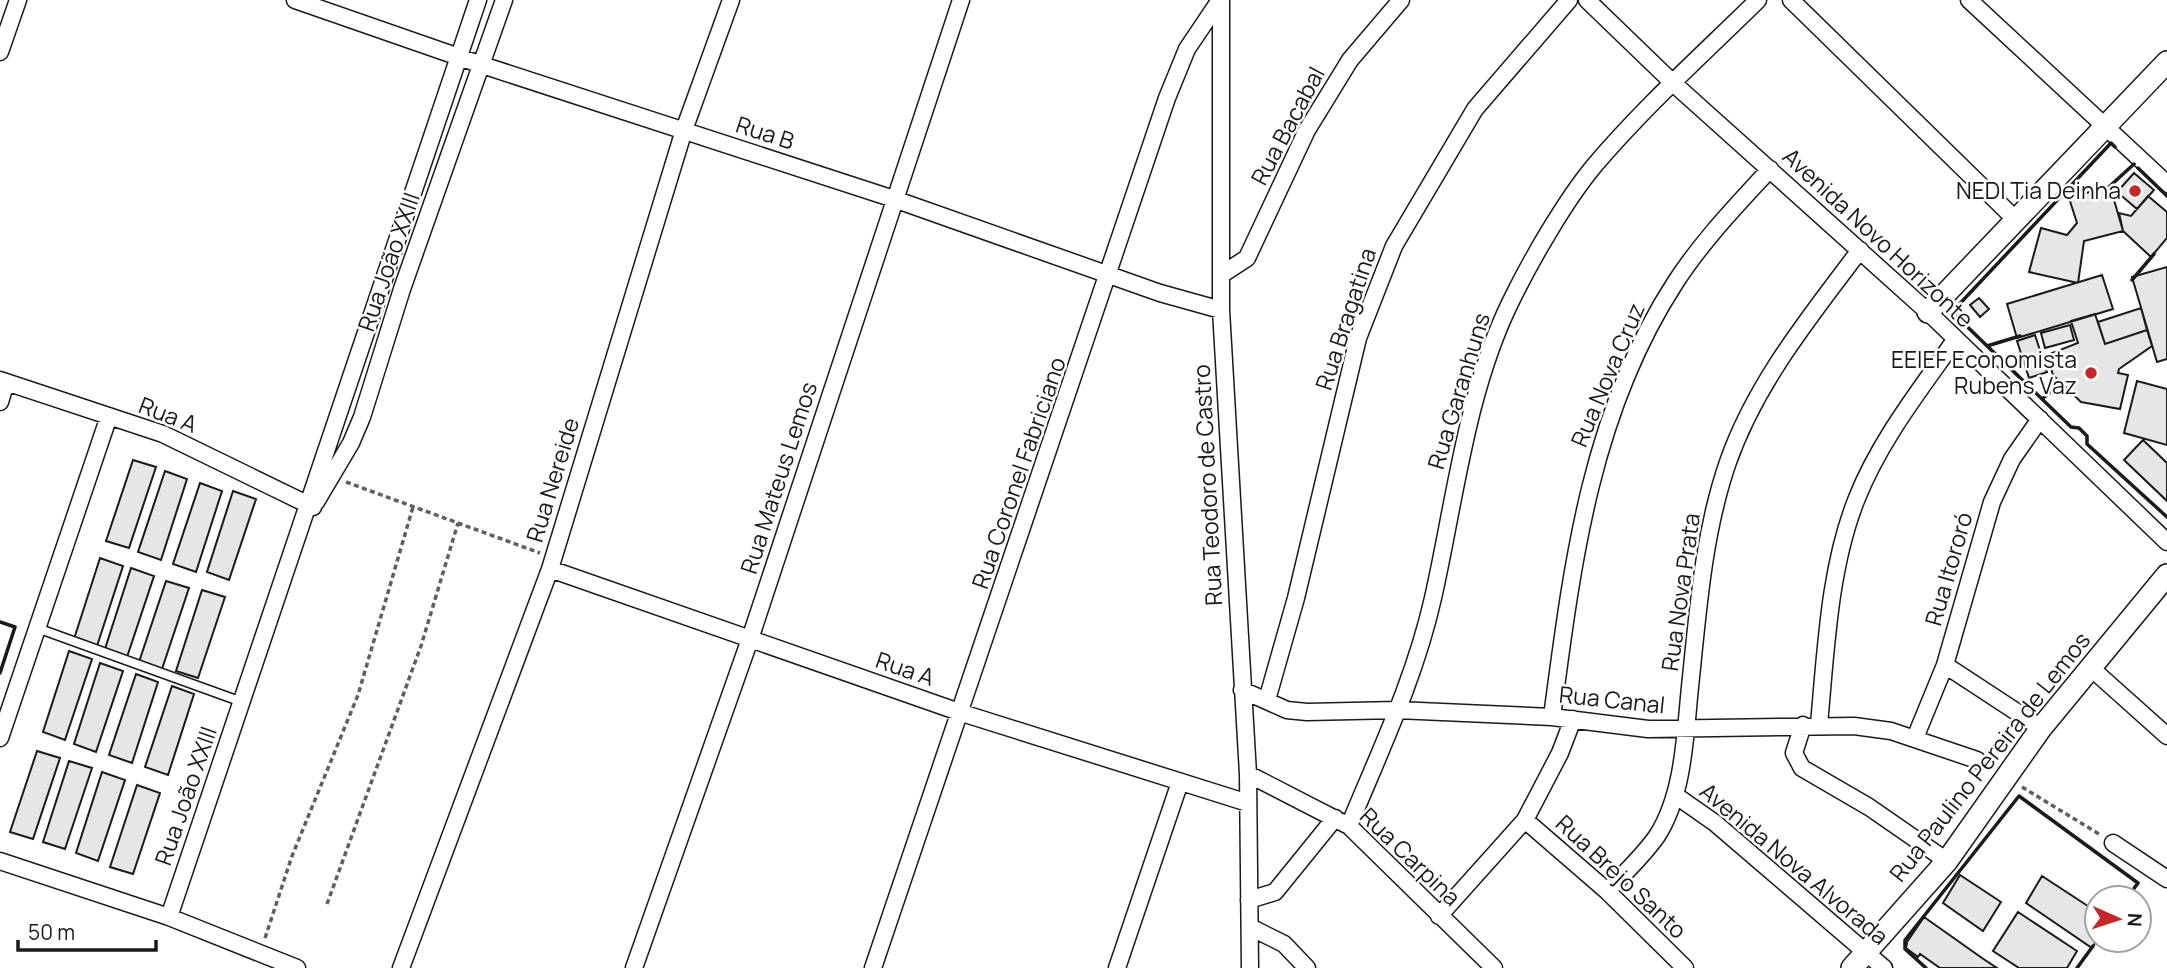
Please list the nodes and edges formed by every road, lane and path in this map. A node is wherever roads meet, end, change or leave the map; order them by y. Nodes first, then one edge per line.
1 (18, 0) edge
2 (295, 0) edge
3 (478, 0) edge
4 (504, 0) edge
5 (731, 0) edge
6 (961, 0) edge
7 (1220, 0) edge
8 (1401, 0) edge
9 (1569, 0) edge
10 (1587, 0) edge
11 (1758, 0) edge
12 (1791, 0) edge
13 (1969, 0) edge
14 (0, 51) edge
15 (459, 57) junction
16 (2167, 62) edge
17 (482, 65) junction
18 (1673, 83) junction
19 (2104, 127) junction
20 (684, 130) junction
21 (1770, 169) junction
22 (2167, 184) edge
23 (894, 199) junction
24 (2014, 218) junction
25 (1860, 250) junction
26 (1110, 273) junction
27 (1221, 275) junction
28 (1221, 310) junction
29 (1928, 312) junction
30 (1955, 340) junction
31 (3, 381) edge
32 (0, 402) edge
33 (109, 416) junction
34 (2040, 419) junction
35 (331, 477) junction
36 (310, 505) junction
37 (413, 506) junction
38 (458, 523) junction
39 (2167, 542) edge
40 (552, 563) junction
41 (2167, 575) edge
42 (37, 628) junction
43 (750, 639) junction
44 (1945, 665) junction
45 (2091, 668) junction
46 (1242, 690) junction
47 (1267, 700) junction
48 (242, 702) junction
49 (1397, 710) junction
50 (962, 713) junction
51 (1552, 717) junction
52 (1573, 719) junction
53 (1811, 724) junction
54 (2041, 728) junction
55 (1686, 729) junction
56 (2167, 736) edge
57 (0, 738) edge
58 (1915, 738) junction
59 (1977, 760) dead end
60 (1248, 774) junction
61 (2005, 777) junction
62 (1180, 782) junction
63 (1675, 795) junction
64 (1248, 803) junction
65 (1525, 820) junction
66 (1342, 822) junction
67 (2113, 843) joint
68 (0, 861) edge
69 (1947, 861) junction
70 (2167, 878) edge
71 (1607, 891) junction
72 (1249, 900) junction
73 (327, 904) dead end
74 (1438, 916) junction
75 (169, 917) junction
76 (1250, 927) junction
77 (1867, 953) junction
78 (260, 954) junction
79 (297, 968) edge
80 (401, 968) edge
81 (634, 968) edge
82 (873, 968) edge
83 (1117, 968) edge
84 (1250, 968) edge
85 (1307, 968) edge
86 (1494, 968) edge
87 (1685, 968) edge
88 (1852, 968) edge
89 (1884, 968) edge

1 - 14 street
2 - 15 street, Rua B
3 - 15 street, Rua João XXIII
4 - 17 street, Rua João XXIII
5 - 20 street, Rua Nereide
6 - 23 street, Rua Mateus Lemos
7 - 26 street, Rua Coronel Fabriciano
7 - 27 street, Rua Teodoro de Castro
8 - 27 street, Rua Bacabal
9 - 47 street, Rua Bragatina
10 - 18 street, Avenida Novo Horizonte
11 - 18 street, Rua Garanhuns
12 - 24 street
13 - 19 street
15 - 17 street, Rua B
15 - 36 street, Rua João XXIII
16 - 19 street
17 - 20 street, Rua B
17 - 35 street, Rua João XXIII
18 - 21 street, Avenida Novo Horizonte
18 - 49 street, Rua Garanhuns
19 - 22 street
19 - 24 street
20 - 23 street, Rua B
20 - 40 street, Rua Nereide
21 - 25 street, Avenida Novo Horizonte
21 - 51 street, Rua Nova Cruz
23 - 26 street, Rua B
23 - 43 street, Rua Mateus Lemos
24 - 29 street
25 - 29 street, Avenida Novo Horizonte
25 - 55 street, Rua Nova Prata
26 - 28 street, Rua B
26 - 50 street, Rua Coronel Fabriciano
27 - 28 street, Rua Teodoro de Castro
28 - 46 street, Rua Teodoro de Castro
29 - 30 street, Avenida Novo Horizonte
30 - 34 street, Avenida Novo Horizonte
30 - 53 street
31 - 32 street
31 - 33 street, Rua A
33 - 36 street, Rua A
33 - 42 street
34 - 39 street, Avenida Novo Horizonte
34 - 44 street, Rua Itororó
35 - 36 street, Rua João XXIII
35 - 37 path
36 - 48 street, Rua João XXIII
37 - 38 path
37 - 78 path
38 - 40 path
38 - 73 path
40 - 43 street, Rua A
40 - 80 street, Rua Nereide
41 - 45 street, Rua Paulino Pereira de Lemos
42 - 48 lane
42 - 57 street
43 - 50 street, Rua A
43 - 81 street, Rua Mateus Lemos
44 - 54 street
44 - 58 street, Rua Itororó
45 - 54 street, Rua Paulino Pereira de Lemos
45 - 56 street
46 - 47 street, Rua Canal
46 - 60 street, Rua Teodoro de Castro
47 - 49 street, Rua Canal
48 - 75 street, Rua João XXIII
49 - 51 street, Rua Canal
49 - 66 street, Rua Garanhuns
50 - 62 street, Rua A
50 - 82 street, Rua Coronel Fabriciano
51 - 52 street, Rua Canal
52 - 55 street, Rua Canal
52 - 65 street
53 - 55 street, Rua Canal
53 - 58 street, Rua Canal
53 - 69 street
54 - 61 street, Rua Paulino Pereira de Lemos
55 - 63 street, Rua Nova Prata
58 - 59 street, Rua Canal
60 - 64 street, Rua Teodoro de Castro
60 - 66 street, Rua Carpina
61 - 67 path
61 - 69 street, Rua Paulino Pereira de Lemos
62 - 64 street, Rua A
62 - 83 street
63 - 71 street, Rua Nova Prata
63 - 77 street, Avenida Nova Alvorada
64 - 72 street, Rua Teodoro de Castro
65 - 71 street, Rua Brejo Santo
65 - 74 street
66 - 72 street, Rua Garanhuns
66 - 74 street, Rua Carpina
67 - 70 street
68 - 75 street
69 - 77 street, Rua Paulino Pereira de Lemos
71 - 87 street, Rua Brejo Santo
72 - 76 street, Rua Teodoro de Castro
74 - 86 street, Rua Carpina
75 - 78 street
76 - 84 street, Rua Teodoro de Castro
76 - 85 street
77 - 88 street, Rua Paulino Pereira de Lemos
77 - 89 street, Avenida Nova Alvorada
78 - 79 street

